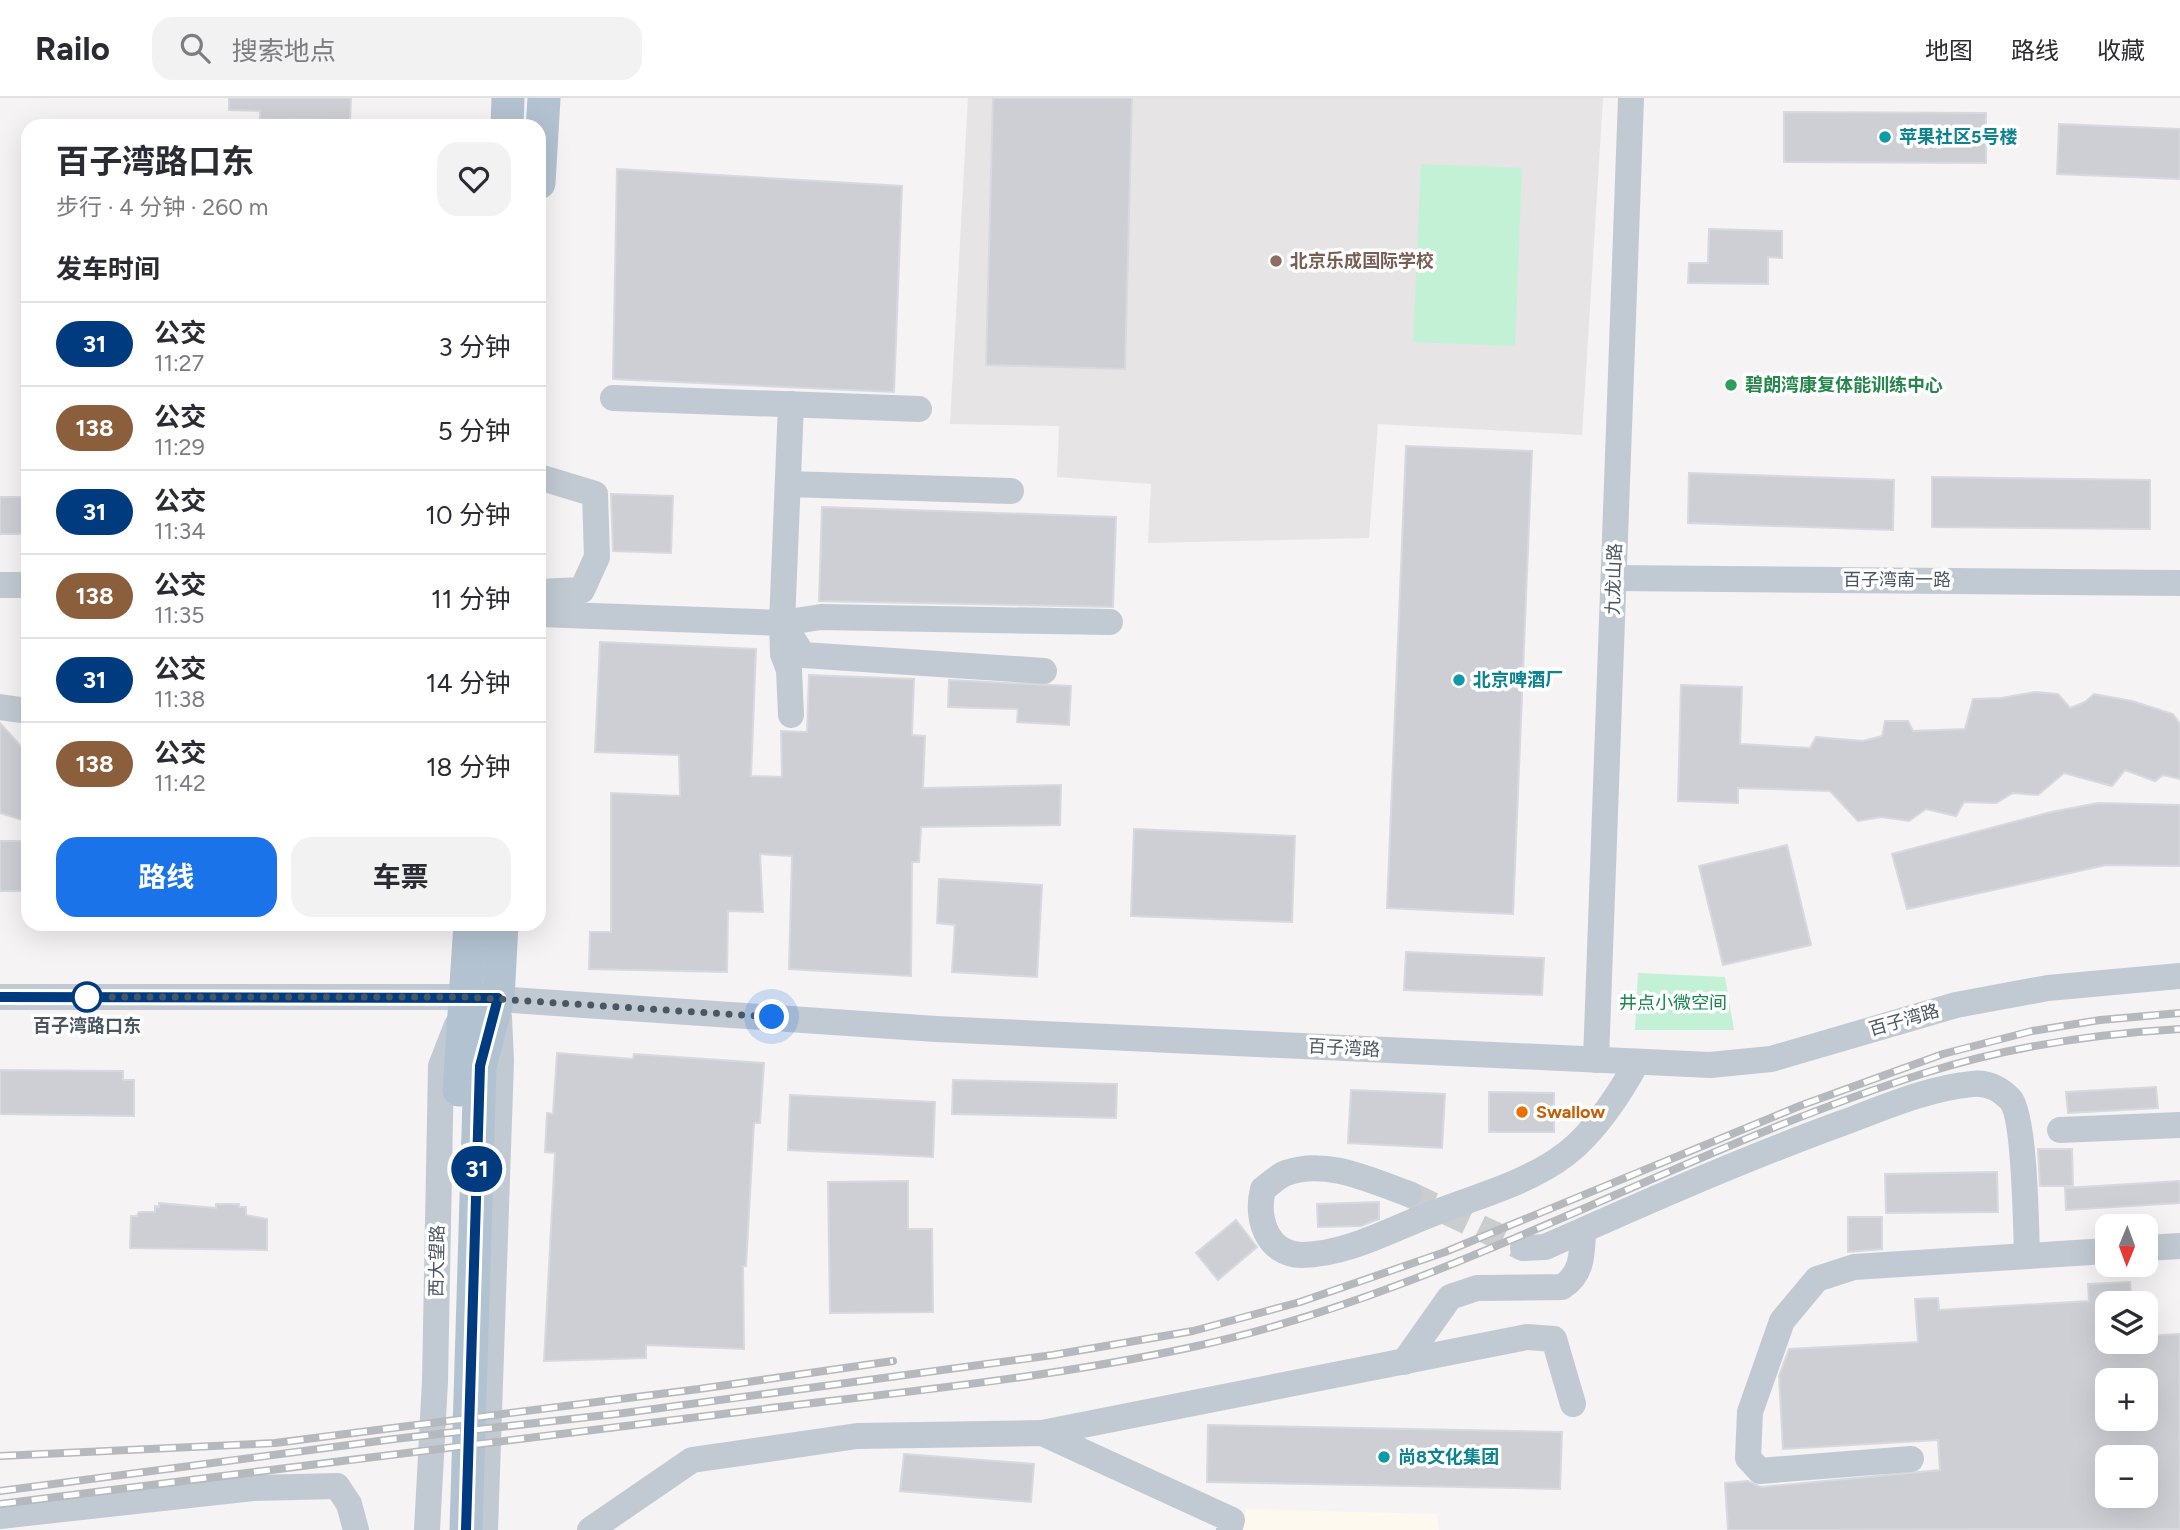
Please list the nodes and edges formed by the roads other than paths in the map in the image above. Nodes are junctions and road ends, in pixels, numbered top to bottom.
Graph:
1 (508, 98) edge
2 (544, 98) edge
3 (1631, 98) edge
4 (507, 119) edge
5 (543, 119) edge
6 (613, 398) dead end
7 (790, 404) junction
8 (919, 409) dead end
9 (546, 479) edge
10 (788, 484) junction
11 (1011, 491) dead end
12 (1614, 578) junction
13 (2180, 583) edge
14 (0, 584) edge
15 (21, 585) edge
16 (546, 592) edge
17 (546, 614) edge
18 (1110, 622) dead end
19 (782, 623) junction
20 (1044, 671) dead end
21 (0, 707) edge
22 (21, 709) edge
23 (791, 715) dead end
24 (471, 931) edge
25 (500, 931) edge
26 (2180, 976) edge
27 (0, 997) edge
28 (483, 998) junction
29 (1596, 1060) junction
30 (1637, 1062) junction
31 (2180, 1125) edge
32 (2060, 1130) dead end
33 (1409, 1194) tunnel mouth
34 (1583, 1231) junction
35 (2180, 1246) edge
36 (2158, 1247) edge
37 (1523, 1248) tunnel mouth
38 (2095, 1252) edge
39 (2027, 1256) junction
40 (1404, 1362) junction
41 (1573, 1404) dead end
42 (1042, 1433) junction
43 (1911, 1459) dead end
44 (0, 1517) edge
45 (356, 1530) edge
46 (427, 1530) edge
47 (448, 1530) edge
48 (466, 1530) edge
49 (485, 1530) edge
50 (590, 1530) edge
51 (1229, 1530) edge

1 - 4 main road
2 - 5 main road
3 - 12 street, 九龙山路
6 - 7 street
7 - 8 street
7 - 10 street
9 - 16 street
10 - 11 street
10 - 19 street
12 - 13 street, 百子湾南一路
12 - 29 street, 九龙山路
14 - 15 street
17 - 19 street
18 - 19 street
19 - 20 street
19 - 23 street
21 - 22 street
24 - 28 main road, 西大望路
25 - 28 main road, 西大望路
26 - 30 street, 百子湾路
27 - 28 street, 百子湾路
28 - 29 street, 百子湾路
28 - 46 street, 西大望路
28 - 47 main road, 西大望路
28 - 48 main road, 西大望路
28 - 49 street, 西大望路
29 - 30 street, 百子湾路
30 - 33 street
31 - 32 street
34 - 37 street
34 - 39 street
34 - 40 street
35 - 36 street
38 - 39 street
39 - 43 street
40 - 41 street
40 - 42 street
42 - 50 street
42 - 51 street
44 - 45 street

